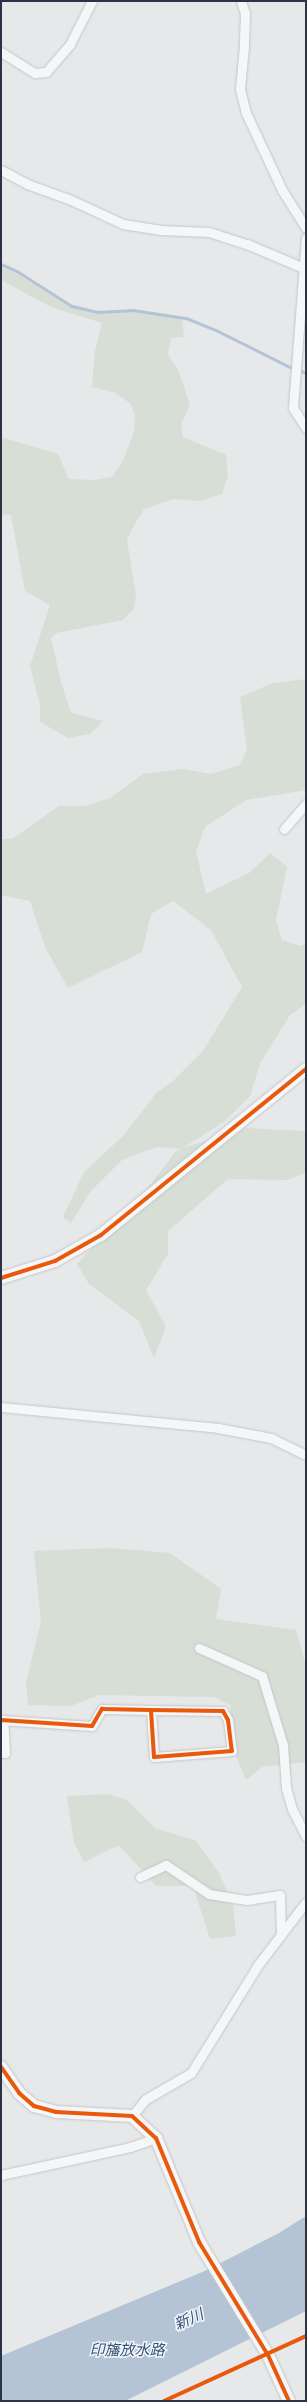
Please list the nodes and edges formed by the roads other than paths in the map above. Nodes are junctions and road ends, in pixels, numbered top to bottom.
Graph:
1 (92, 1) edge
2 (241, 1) edge
3 (1, 52) edge
4 (1, 170) edge
5 (306, 228) edge
6 (306, 238) edge
7 (305, 268) edge
8 (306, 428) edge
9 (306, 804) edge
10 (284, 829) dead end
11 (306, 1069) edge
12 (1, 1278) edge
13 (1, 1407) edge
14 (306, 1455) edge
15 (200, 1648) dead end
16 (152, 1710) junction
17 (2, 1720) edge
18 (1, 1753) edge
19 (306, 1837) edge
20 (140, 1878) dead end
21 (306, 1902) edge
22 (281, 1934) junction
23 (1, 2067) edge
24 (132, 2116) junction
25 (156, 2138) junction
26 (1, 2174) edge
27 (289, 2401) edge

1 - 3 street
2 - 5 street
4 - 7 street
6 - 7 street
7 - 8 street
9 - 10 street
11 - 12 street
13 - 14 street
15 - 19 street
16 - 16 street
16 - 17 street
17 - 18 street
20 - 22 street
21 - 22 street
22 - 24 street
23 - 24 street
24 - 25 street
25 - 26 street
25 - 27 street

